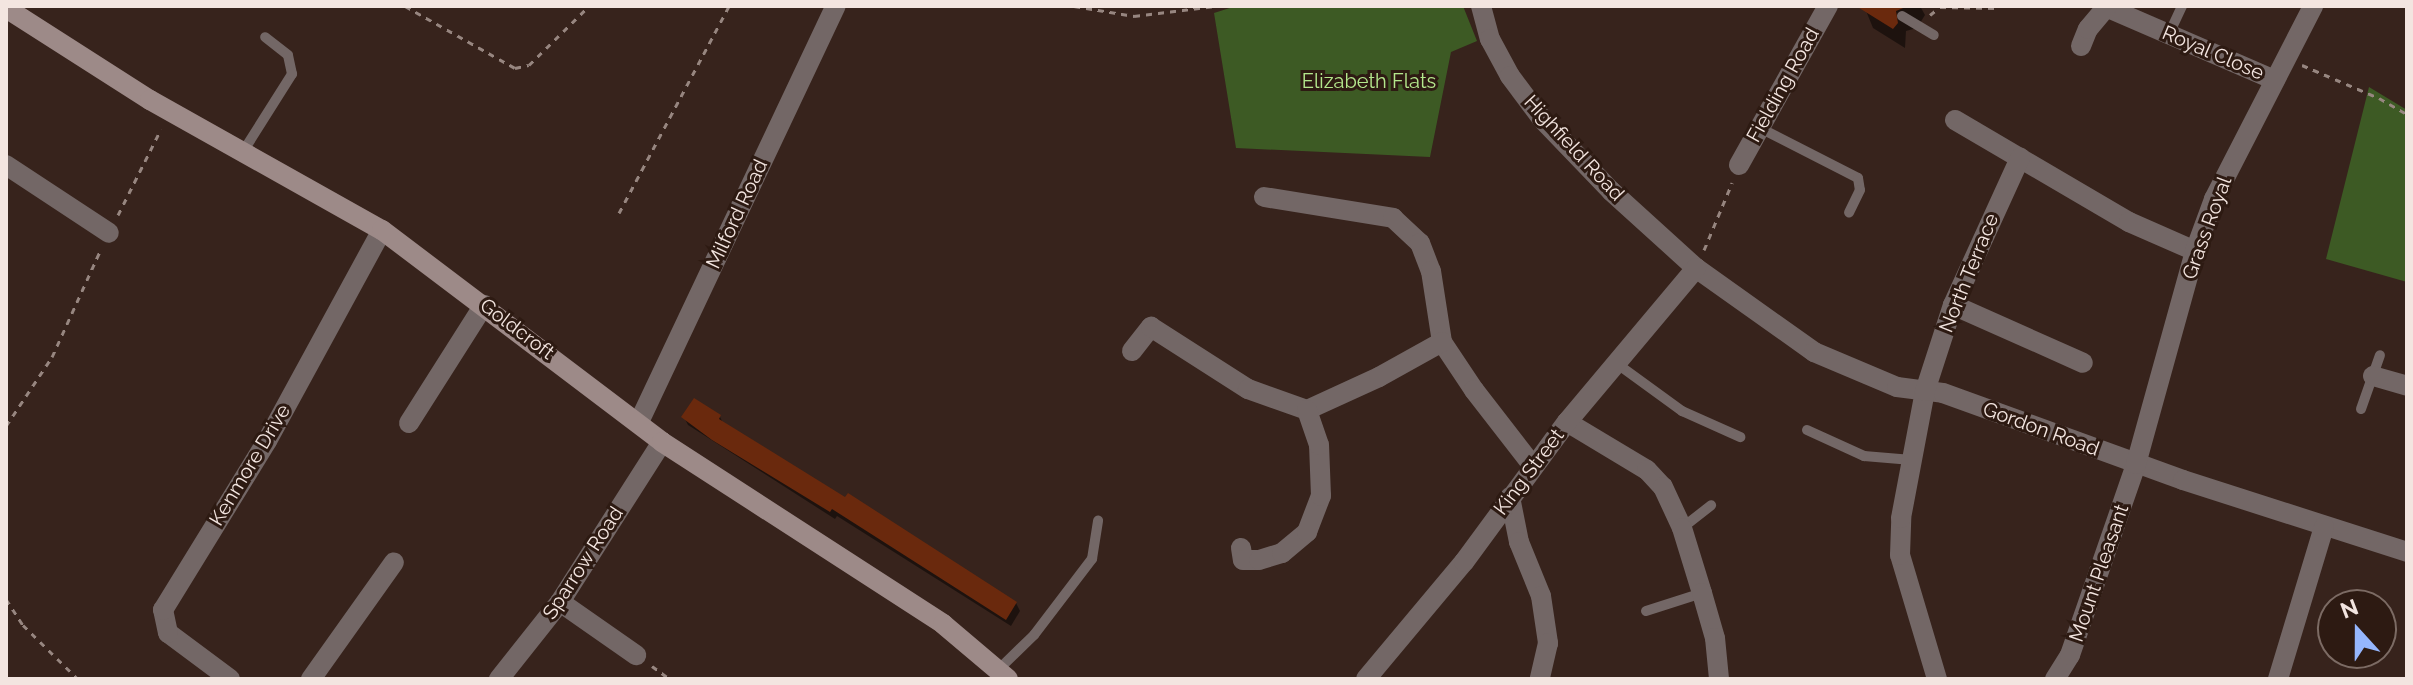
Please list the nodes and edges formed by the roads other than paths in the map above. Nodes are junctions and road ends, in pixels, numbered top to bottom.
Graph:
1 (836, 6) edge
2 (1481, 6) edge
3 (1828, 6) edge
4 (2106, 6) edge
5 (2182, 6) edge
6 (2313, 6) edge
7 (6, 8) edge
8 (1902, 16) dead end
9 (2169, 34) junction
10 (1934, 35) dead end
11 (265, 37) dead end
12 (2081, 46) dead end
13 (2275, 80) junction
14 (1955, 120) dead end
15 (1760, 128) junction
16 (244, 150) junction
17 (2020, 158) junction
18 (6, 165) edge
19 (1739, 165) road end
20 (1264, 197) dead end
21 (1849, 213) dead end
22 (382, 230) junction
23 (109, 233) road end
24 (2195, 251) junction
25 (1696, 268) junction
26 (484, 305) junction
27 (1953, 305) junction
28 (1442, 342) junction
29 (1132, 351) dead end
30 (2380, 355) dead end
31 (1616, 363) junction
32 (2083, 363) dead end
33 (2373, 376) junction
34 (2407, 386) edge
35 (1925, 391) junction
36 (2361, 409) dead end
37 (1307, 410) junction
38 (639, 422) junction
39 (1567, 422) junction
40 (409, 423) dead end
41 (1807, 430) dead end
42 (1740, 437) dead end
43 (662, 442) junction
44 (1912, 460) junction
45 (2136, 464) junction
46 (1533, 466) junction
47 (1510, 497) junction
48 (1711, 505) dead end
49 (1098, 520) dead end
50 (2324, 527) junction
51 (1682, 528) junction
52 (2407, 552) edge
53 (1236, 557) dead end
54 (394, 562) dead end
55 (1702, 593) junction
56 (560, 602) junction
57 (1646, 611) dead end
58 (636, 655) road end
59 (998, 676) edge
60 (230, 679) edge
61 (311, 679) edge
62 (499, 679) edge
63 (1366, 679) edge
64 (1540, 679) edge
65 (1719, 679) edge
66 (1937, 679) edge
67 (2055, 679) edge
68 (2278, 679) edge

1 - 38 street, Milford Road
2 - 25 street, Highfield Road
3 - 15 street, Fielding Road
4 - 9 street, Royal Close
4 - 12 street, Royal Close
5 - 9 lane
6 - 13 street, Grass Royal
7 - 16 street, Goldcroft
8 - 10 lane
9 - 13 street, Royal Close
11 - 16 lane
13 - 24 street, Grass Royal
14 - 17 street
15 - 19 street, Fielding Road
15 - 21 lane
16 - 22 street, Goldcroft
17 - 24 street
17 - 27 street, North Terrace
18 - 23 street
20 - 28 street
22 - 26 street, Goldcroft
22 - 60 street, Kenmore Drive
24 - 45 street, Grass Royal
25 - 31 street, King Street
25 - 35 street, Gordon Road
26 - 38 street, Goldcroft
26 - 40 street
27 - 32 street
27 - 35 street, North Terrace
28 - 37 street
28 - 46 street
29 - 37 street
30 - 33 lane
31 - 39 street, King Street
31 - 42 lane
33 - 34 street
33 - 36 lane
35 - 44 street, North Terrace
35 - 45 street, Gordon Road
37 - 53 street
38 - 43 street, Goldcroft
39 - 46 street, King Street
39 - 51 street
41 - 44 lane
43 - 56 street, Sparrow Road
43 - 59 street, Goldcroft
44 - 66 street, North Terrace
45 - 50 street, Gordon Road
45 - 67 street, Mount Pleasant
46 - 47 street, King Street
47 - 63 street, King Street
47 - 64 street
48 - 51 lane
49 - 59 lane
50 - 52 street, Gordon Road
50 - 68 street
51 - 55 street
54 - 61 street
55 - 57 lane
55 - 65 street
56 - 58 street
56 - 62 street, Sparrow Road

